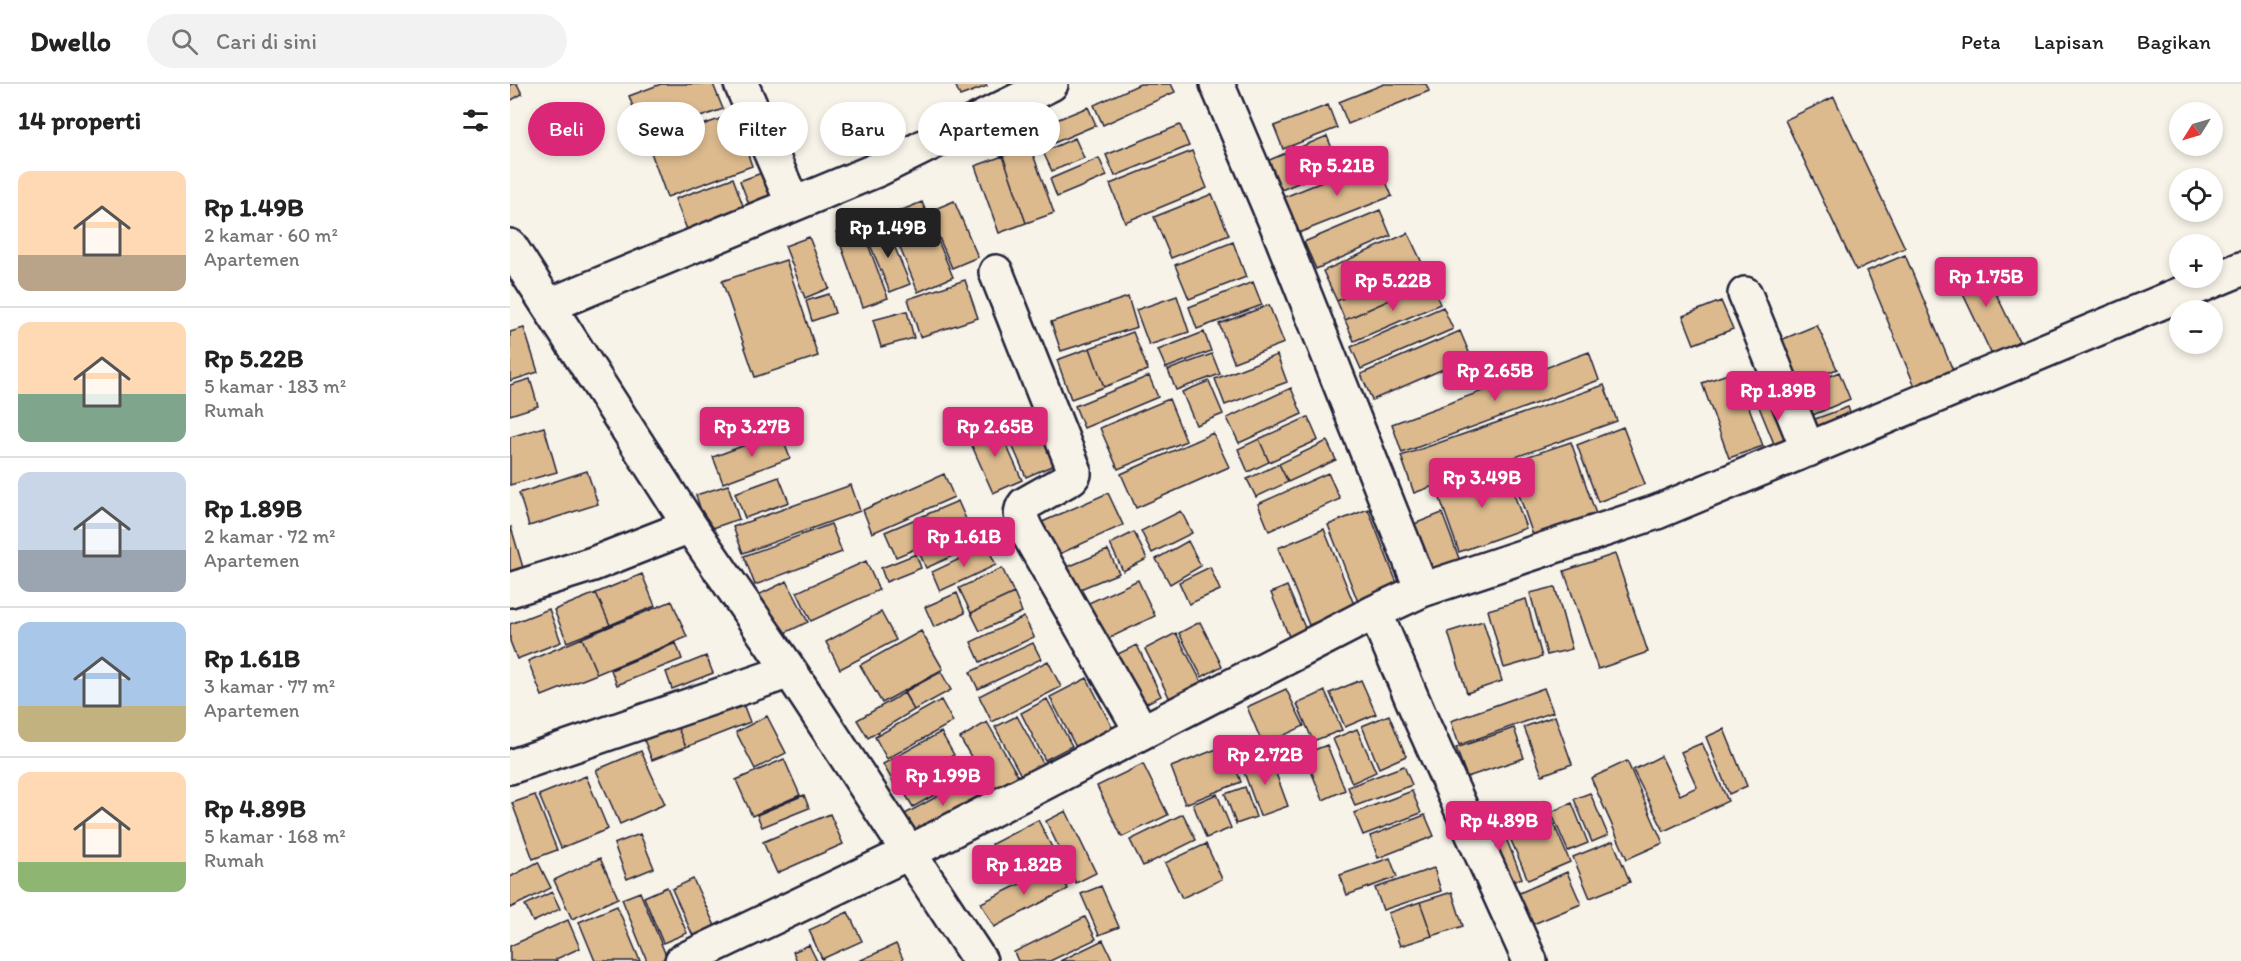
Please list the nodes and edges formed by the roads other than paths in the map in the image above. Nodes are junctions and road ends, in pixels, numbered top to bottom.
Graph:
1 (741, 84) edge
2 (1051, 84) edge
3 (1217, 84) edge
4 (793, 204) junction
5 (510, 246) edge
6 (2241, 269) edge
7 (996, 272) dead end
8 (1745, 294) dead end
9 (550, 305) junction
10 (1808, 450) junction
11 (690, 526) junction
12 (510, 590) edge
13 (1422, 590) junction
14 (1375, 612) junction
15 (790, 671) junction
16 (1142, 732) junction
17 (510, 767) edge
18 (908, 854) junction
19 (682, 961) edge
20 (980, 961) edge
21 (1530, 961) edge

1 - 4 street
2 - 4 street
3 - 13 street
4 - 9 street
5 - 9 street
6 - 10 street
7 - 16 street
8 - 10 street
9 - 11 street
10 - 13 street
11 - 12 street
11 - 15 street
13 - 14 street
14 - 16 street
14 - 21 street
15 - 17 street
15 - 18 street
16 - 18 street
18 - 19 street
18 - 20 street

